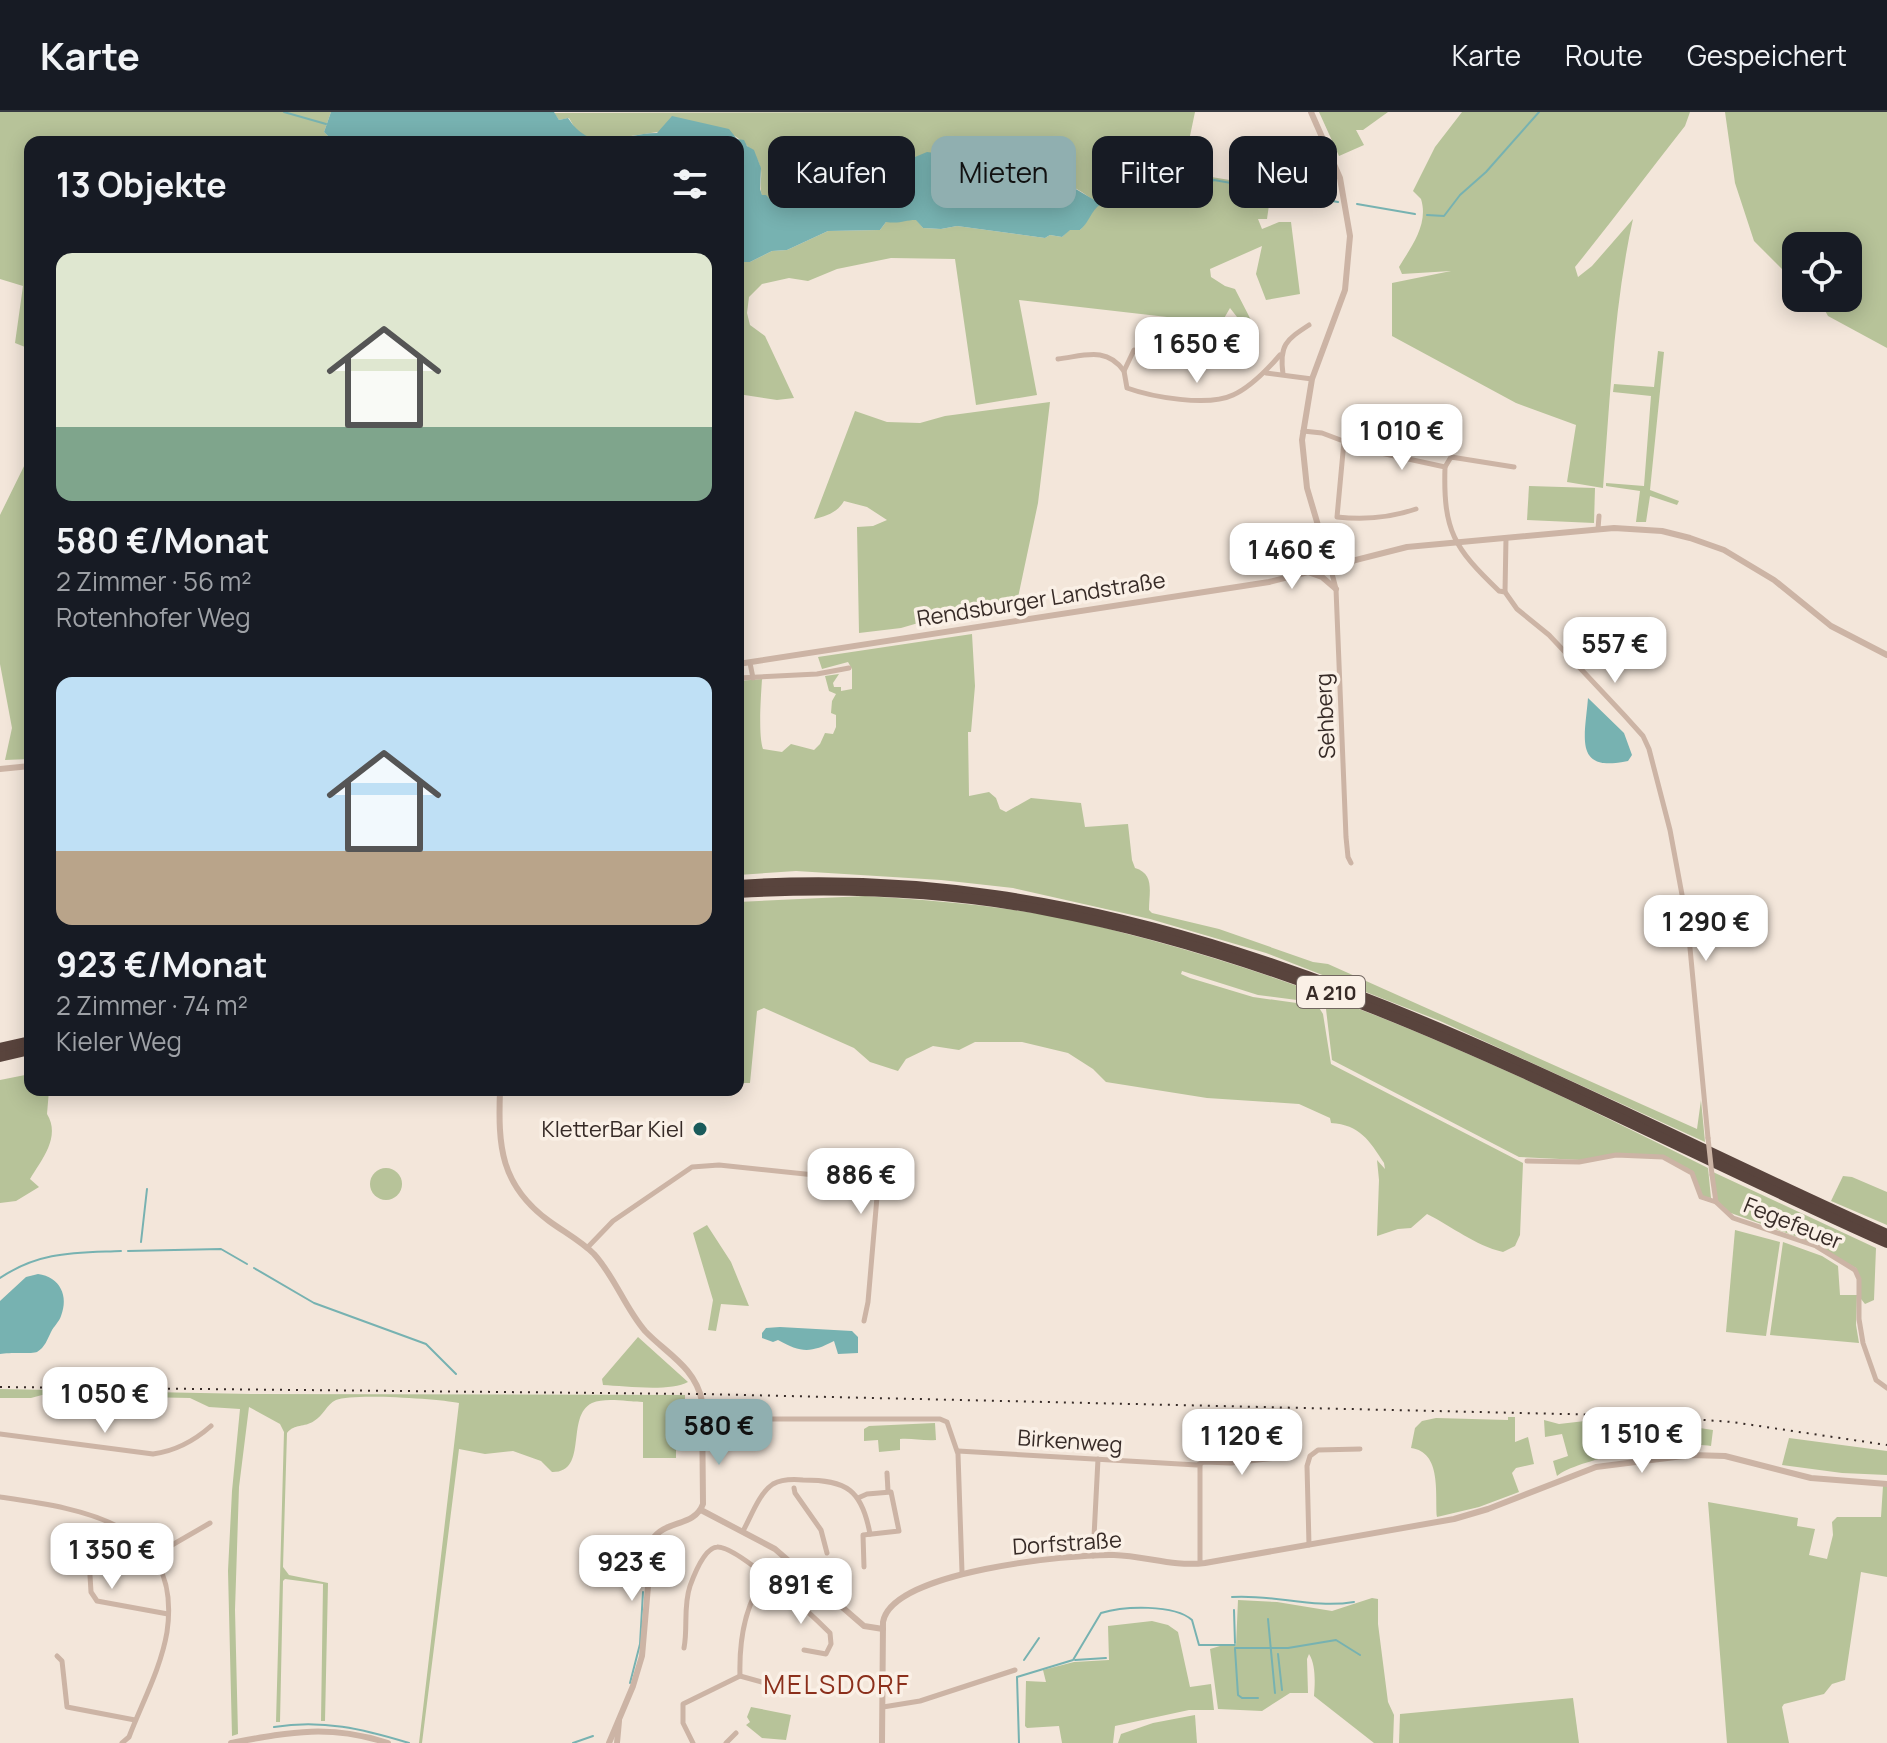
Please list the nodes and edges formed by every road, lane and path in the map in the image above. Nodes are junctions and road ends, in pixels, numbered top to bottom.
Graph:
1 (1311, 112) edge
2 (1309, 325) dead end
3 (1134, 350) dead end
4 (1280, 355) junction
5 (1058, 359) dead end
6 (1124, 371) junction
7 (1264, 373) junction
8 (1283, 374) junction
9 (1312, 379) junction
10 (1303, 431) junction
11 (1344, 441) junction
12 (1445, 467) junction
13 (1514, 467) dead end
14 (1416, 509) dead end
15 (1599, 516) dead end
16 (1598, 529) junction
17 (1506, 537) junction
18 (1455, 541) junction
19 (1330, 566) junction
20 (1308, 572) junction
21 (1336, 589) junction
22 (1505, 592) junction
23 (1887, 655) edge
24 (750, 663) junction
25 (744, 664) edge
26 (849, 668) dead end
27 (744, 678) edge
28 (753, 678) junction
29 (24, 767) edge
30 (0, 769) edge
31 (1351, 863) dead end
32 (744, 885) edge
33 (744, 893) edge
34 (24, 1042) edge
35 (0, 1048) edge
36 (24, 1051) edge
37 (0, 1057) edge
38 (500, 1096) edge
39 (1527, 1161) dead end
40 (1716, 1202) junction
41 (1887, 1234) edge
42 (1887, 1243) edge
43 (587, 1248) junction
44 (864, 1321) dead end
45 (1887, 1388) edge
46 (703, 1419) junction
47 (211, 1426) dead end
48 (0, 1434) edge
49 (1360, 1449) dead end
50 (958, 1451) junction
51 (1276, 1458) dead end
52 (1098, 1459) junction
53 (1200, 1464) junction
54 (887, 1473) dead end
55 (792, 1479) junction
56 (801, 1480) junction
57 (1887, 1484) edge
58 (794, 1488) junction
59 (888, 1491) junction
60 (0, 1497) edge
61 (858, 1498) junction
62 (701, 1510) junction
63 (210, 1523) dead end
64 (743, 1531) junction
65 (870, 1534) junction
66 (1309, 1545) junction
67 (827, 1553) dead end
68 (82, 1555) dead end
69 (153, 1556) junction
70 (1093, 1556) junction
71 (1200, 1563) junction
72 (864, 1567) dead end
73 (962, 1572) junction
74 (766, 1576) junction
75 (810, 1579) junction
76 (792, 1598) junction
77 (168, 1614) junction
78 (883, 1629) junction
79 (684, 1648) dead end
80 (804, 1650) dead end
81 (57, 1656) dead end
82 (1015, 1670) dead end
83 (740, 1676) junction
84 (806, 1694) dead end
85 (883, 1707) junction
86 (135, 1720) junction
87 (619, 1721) junction
88 (736, 1733) dead end
89 (130, 1740) edge
90 (234, 1742) edge
91 (122, 1743) edge
92 (388, 1743) edge
93 (609, 1743) edge
94 (617, 1743) edge
95 (693, 1743) edge
96 (726, 1743) edge
97 (882, 1743) edge

1 - 9 street
2 - 4 street
3 - 6 street
4 - 7 street
4 - 8 street
5 - 6 street
6 - 7 street
7 - 8 street
8 - 9 street
9 - 10 street
10 - 11 street
10 - 19 street
11 - 12 street
11 - 14 street
12 - 13 street
12 - 18 street
15 - 16 street
16 - 17 street, Rendsburger Landstraße
16 - 23 street, Rendsburger Landstraße
17 - 18 street, Rendsburger Landstraße
17 - 22 street
18 - 19 street, Rendsburger Landstraße
18 - 22 street, Fegefeuer
19 - 20 street, Rendsburger Landstraße
19 - 21 street, Sehberg
20 - 21 street
20 - 24 street, Rendsburger Landstraße
21 - 31 street, Sehberg
22 - 40 street, Fegefeuer, bridge
24 - 25 street, Rendsburger Landstraße
24 - 28 street
26 - 28 street
27 - 28 street
29 - 30 street
32 - 41 highway, A 210
33 - 42 highway, A 210
34 - 35 highway
36 - 37 highway
38 - 43 street
39 - 40 street
40 - 45 street, Fegefeuer
43 - 44 street
43 - 46 street
46 - 50 street
46 - 62 street
47 - 48 street
49 - 66 street
50 - 52 street, Birkenweg
50 - 73 street
51 - 53 street, Birkenweg
52 - 53 street, Birkenweg
52 - 70 street
53 - 71 street
54 - 59 street
55 - 56 street
55 - 58 street
55 - 64 street
56 - 58 street
56 - 61 street
57 - 66 street, Dorfstraße
58 - 67 street
59 - 61 street
59 - 65 street
60 - 69 street
61 - 65 street
62 - 64 street
62 - 87 street
63 - 69 street
64 - 75 street
65 - 72 street
66 - 71 street, Dorfstraße
68 - 77 street
69 - 77 street
70 - 71 street, Dorfstraße
70 - 73 street, Dorfstraße
73 - 78 street, Dorfstraße
74 - 76 street
74 - 79 street
74 - 83 street
75 - 76 street
75 - 78 street
76 - 80 street
77 - 86 street
78 - 85 street
81 - 86 street
82 - 85 street
83 - 84 street
83 - 95 street
85 - 97 street
86 - 89 street
87 - 93 street
87 - 94 street
88 - 96 street
89 - 91 street
90 - 92 street

